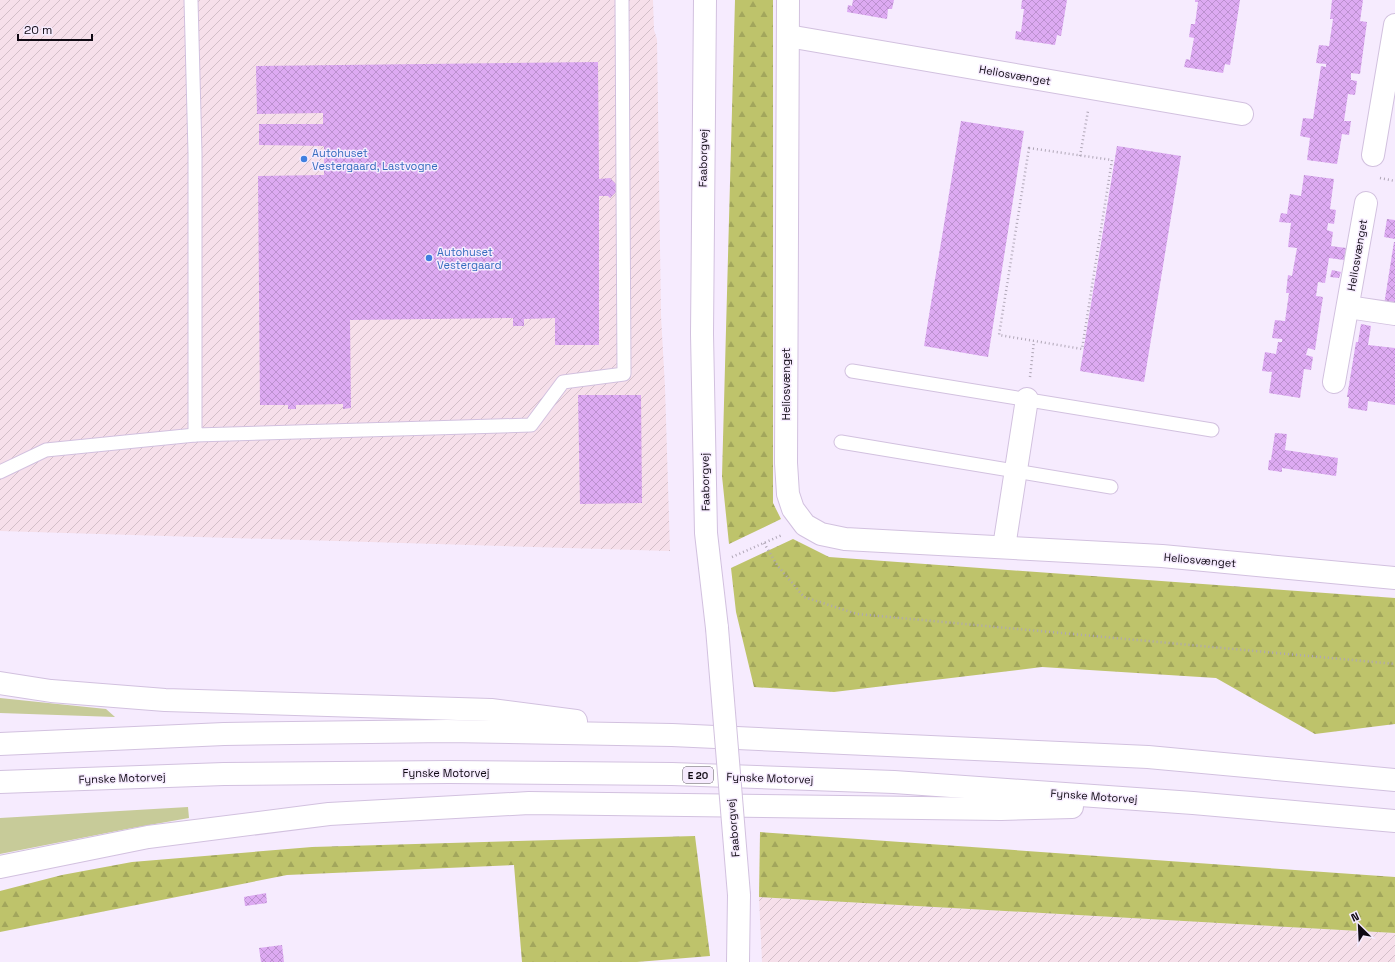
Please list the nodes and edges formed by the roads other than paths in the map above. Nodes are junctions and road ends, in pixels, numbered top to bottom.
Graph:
1 (191, 0) edge
2 (622, 0) edge
3 (705, 0) edge
4 (788, 0) edge
5 (1395, 25) edge
6 (788, 36) junction
7 (1392, 58) edge
8 (1242, 114) dead end
9 (1373, 155) dead end
10 (1366, 203) dead end
11 (1348, 307) junction
12 (1395, 314) edge
13 (852, 371) dead end
14 (1334, 382) dead end
15 (1027, 399) junction
16 (1212, 430) dead end
17 (195, 435) junction
18 (840, 442) dead end
19 (1016, 471) junction
20 (0, 472) edge
21 (1111, 487) dead end
22 (1004, 547) junction
23 (1395, 578) edge
24 (0, 683) edge
25 (672, 735) junction
26 (0, 744) edge
27 (1395, 780) edge
28 (0, 782) edge
29 (1193, 802) junction
30 (1395, 821) edge
31 (0, 867) edge
32 (738, 962) edge

1 - 17 lane
2 - 17 lane
3 - 32 main road, Faaborgvej, bridge
4 - 6 main road, Heliosvænget
5 - 7 main road
6 - 8 main road, Heliosvænget
6 - 22 main road, Heliosvænget
7 - 9 main road
10 - 11 main road, Heliosvænget
11 - 12 main road
11 - 14 main road, Heliosvænget
13 - 15 lane
15 - 16 lane
15 - 19 main road
17 - 20 lane
18 - 19 lane
19 - 21 lane
19 - 22 main road
22 - 23 main road, Heliosvænget
24 - 25 main road
25 - 26 main road
25 - 27 main road
28 - 29 main road, Fynske Motorvej / E 20
29 - 30 main road, Fynske Motorvej / E 20
29 - 31 main road

